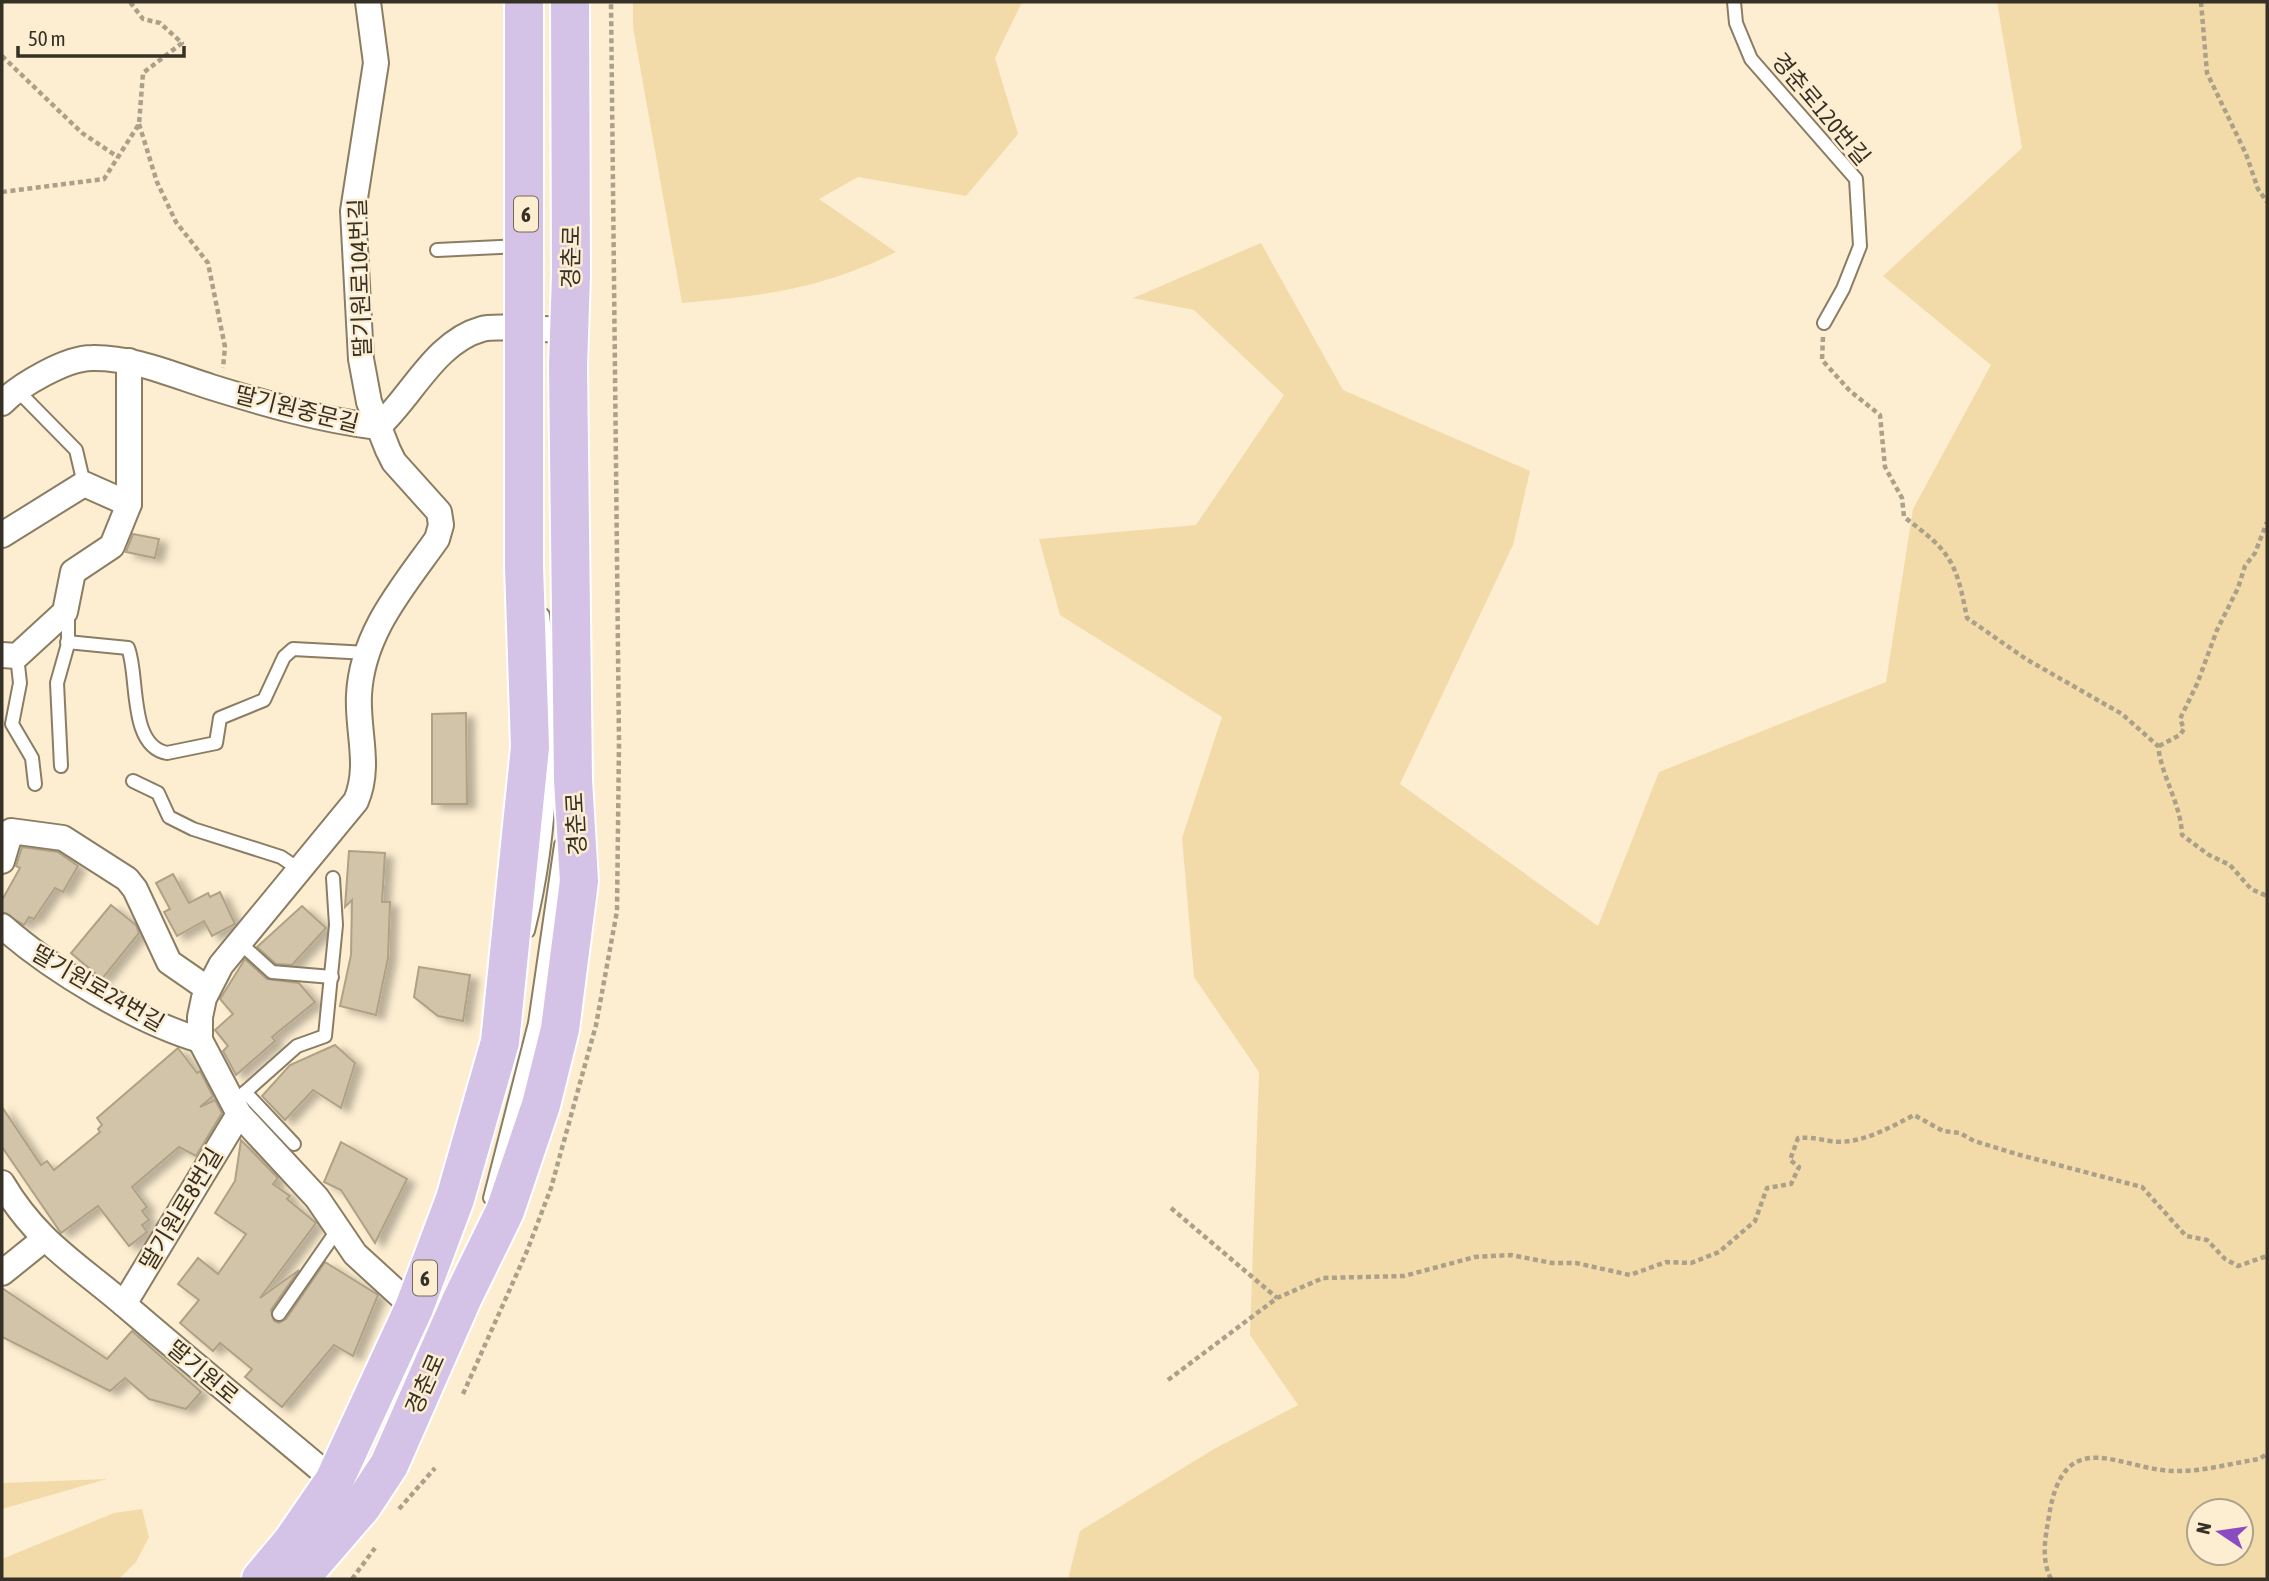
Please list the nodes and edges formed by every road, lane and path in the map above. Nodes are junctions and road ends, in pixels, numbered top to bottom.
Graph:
1 (130, 2) edge
2 (368, 2) edge
3 (524, 2) edge
4 (570, 2) edge
5 (1734, 2) edge
6 (2201, 2) edge
7 (2, 56) edge
8 (139, 124) junction
9 (118, 157) junction
10 (2, 192) edge
11 (2267, 202) edge
12 (525, 246) junction
13 (437, 250) dead end
14 (1824, 323) joint
15 (525, 330) junction
16 (568, 330) junction
17 (130, 361) junction
18 (222, 390) junction
19 (10, 397) edge
20 (378, 427) junction
21 (525, 480) junction
22 (85, 484) junction
23 (129, 504) junction
24 (2267, 522) edge
25 (2, 535) edge
26 (538, 573) dead end
27 (541, 599) dead end
28 (68, 608) junction
29 (67, 642) junction
30 (368, 653) junction
31 (9, 655) edge
32 (2158, 746) junction
33 (61, 766) dead end
34 (573, 780) junction
35 (133, 781) dead end
36 (35, 784) dead end
37 (2, 861) edge
38 (300, 870) junction
39 (332, 878) dead end
40 (2267, 897) edge
41 (2, 926) edge
42 (240, 943) junction
43 (332, 977) junction
44 (208, 989) junction
45 (200, 1040) junction
46 (500, 1042) junction
47 (239, 1103) junction
48 (294, 1144) dead end
49 (2, 1183) edge
50 (1171, 1208) dead end
51 (338, 1230) junction
52 (43, 1240) junction
53 (2267, 1256) edge
54 (2, 1273) edge
55 (1277, 1298) junction
56 (462, 1299) junction
57 (124, 1304) junction
58 (414, 1308) junction
59 (279, 1314) dead end
60 (1168, 1380) dead end
61 (2267, 1454) edge
62 (435, 1468) dead end
63 (348, 1493) junction
64 (399, 1509) dead end
65 (375, 1548) dead end
66 (261, 1579) edge
67 (299, 1579) edge
68 (352, 1579) edge
69 (2051, 1579) edge

1 - 8 path
2 - 20 street, 딸기원로104번길
3 - 12 main road, 경춘로 / 6
4 - 16 main road, 경춘로
5 - 14 lane, 경춘로120번길
6 - 11 path
7 - 9 path
8 - 9 path
8 - 18 path
9 - 10 path
12 - 13 lane
12 - 15 main road, 경춘로 / 6
14 - 32 path
15 - 16 street, 딸기원중문길
15 - 20 street, 딸기원중문길
15 - 21 main road, 경춘로 / 6
16 - 34 main road, 경춘로
17 - 18 street, 딸기원중문길
17 - 19 street, 딸기원중문길
17 - 23 street
18 - 20 street, 딸기원중문길
19 - 22 lane
20 - 30 street
21 - 26 lane
21 - 46 main road, 경춘로 / 6
22 - 23 street
22 - 25 street
23 - 28 street
24 - 32 path
27 - 46 lane
28 - 29 lane
28 - 31 street
29 - 30 lane
29 - 33 lane
30 - 38 street
31 - 36 lane
32 - 40 path
34 - 56 lane
34 - 56 main road, 경춘로
35 - 38 lane
37 - 44 street
38 - 42 street
39 - 43 lane
41 - 45 street, 딸기원로24번길
42 - 43 lane
42 - 44 street
43 - 47 lane
44 - 45 street
45 - 47 street
46 - 58 main road, 경춘로 / 6
47 - 48 lane
47 - 51 street
47 - 57 street, 딸기원로8번길
49 - 52 street, 딸기원로
50 - 55 path
51 - 58 street
51 - 59 lane
52 - 54 street
52 - 57 street, 딸기원로
53 - 55 path
55 - 60 path
56 - 63 main road, 경춘로
57 - 63 street, 딸기원로
58 - 63 main road, 경춘로 / 6
61 - 69 path
62 - 64 path
63 - 66 main road, 경춘로 / 6
63 - 67 main road, 경춘로
65 - 68 path

